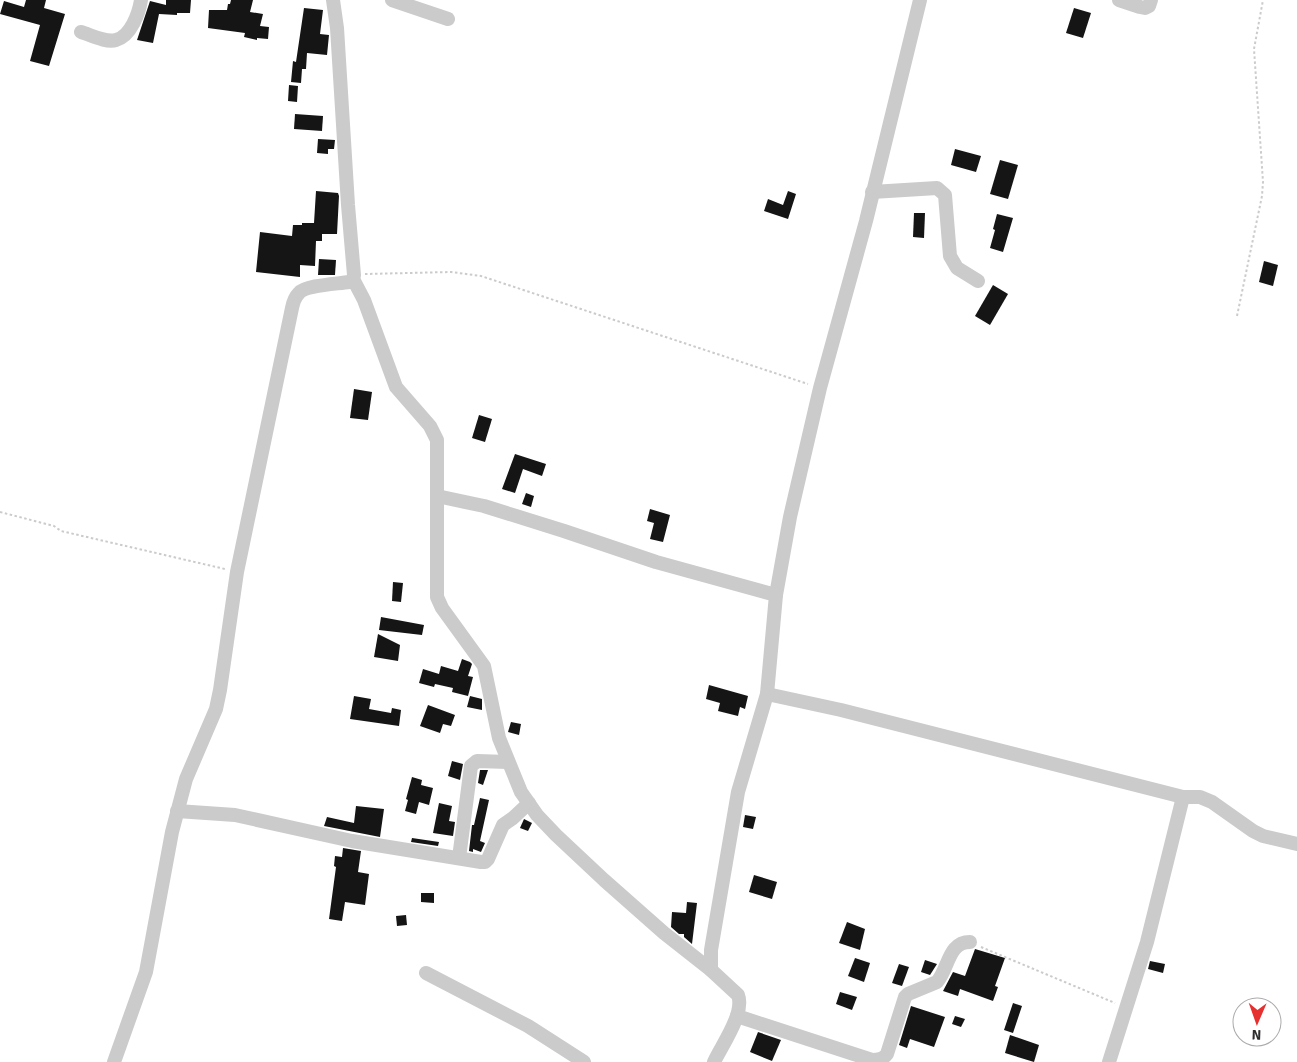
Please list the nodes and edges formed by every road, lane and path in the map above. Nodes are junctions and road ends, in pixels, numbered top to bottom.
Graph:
1 (141, 0) edge
2 (336, 0) edge
3 (392, 0) edge
4 (920, 0) edge
5 (1119, 0) edge
6 (1151, 0) edge
7 (1263, 0) edge
8 (448, 19) dead end
9 (81, 32) dead end
10 (873, 187) junction
11 (353, 277) junction
12 (978, 281) dead end
13 (1237, 316) dead end
14 (820, 388) junction
15 (437, 496) junction
16 (0, 512) edge
17 (237, 572) junction
18 (776, 595) junction
19 (767, 694) junction
20 (508, 762) junction
21 (1183, 797) junction
22 (529, 803) junction
23 (177, 810) junction
24 (1297, 844) edge
25 (459, 858) junction
26 (970, 942) joint
27 (711, 970) junction
28 (426, 973) dead end
29 (1126, 1008) junction
30 (736, 1016) junction
31 (114, 1062) edge
32 (584, 1062) edge
33 (714, 1062) edge
34 (1108, 1062) edge

1 - 9 street
2 - 11 street
3 - 8 street
4 - 10 street
5 - 6 street
7 - 13 path
10 - 12 street
10 - 14 street
11 - 14 path
11 - 15 street
11 - 17 street
14 - 18 street
15 - 18 street
15 - 20 street
16 - 17 path
17 - 23 street
18 - 19 street
19 - 21 street
19 - 27 street
20 - 22 street
20 - 25 street
21 - 24 street
21 - 29 street
22 - 25 street
22 - 27 street
23 - 25 street
23 - 31 street
26 - 29 path
26 - 30 street
27 - 30 street
28 - 32 street
29 - 34 street
30 - 33 street

